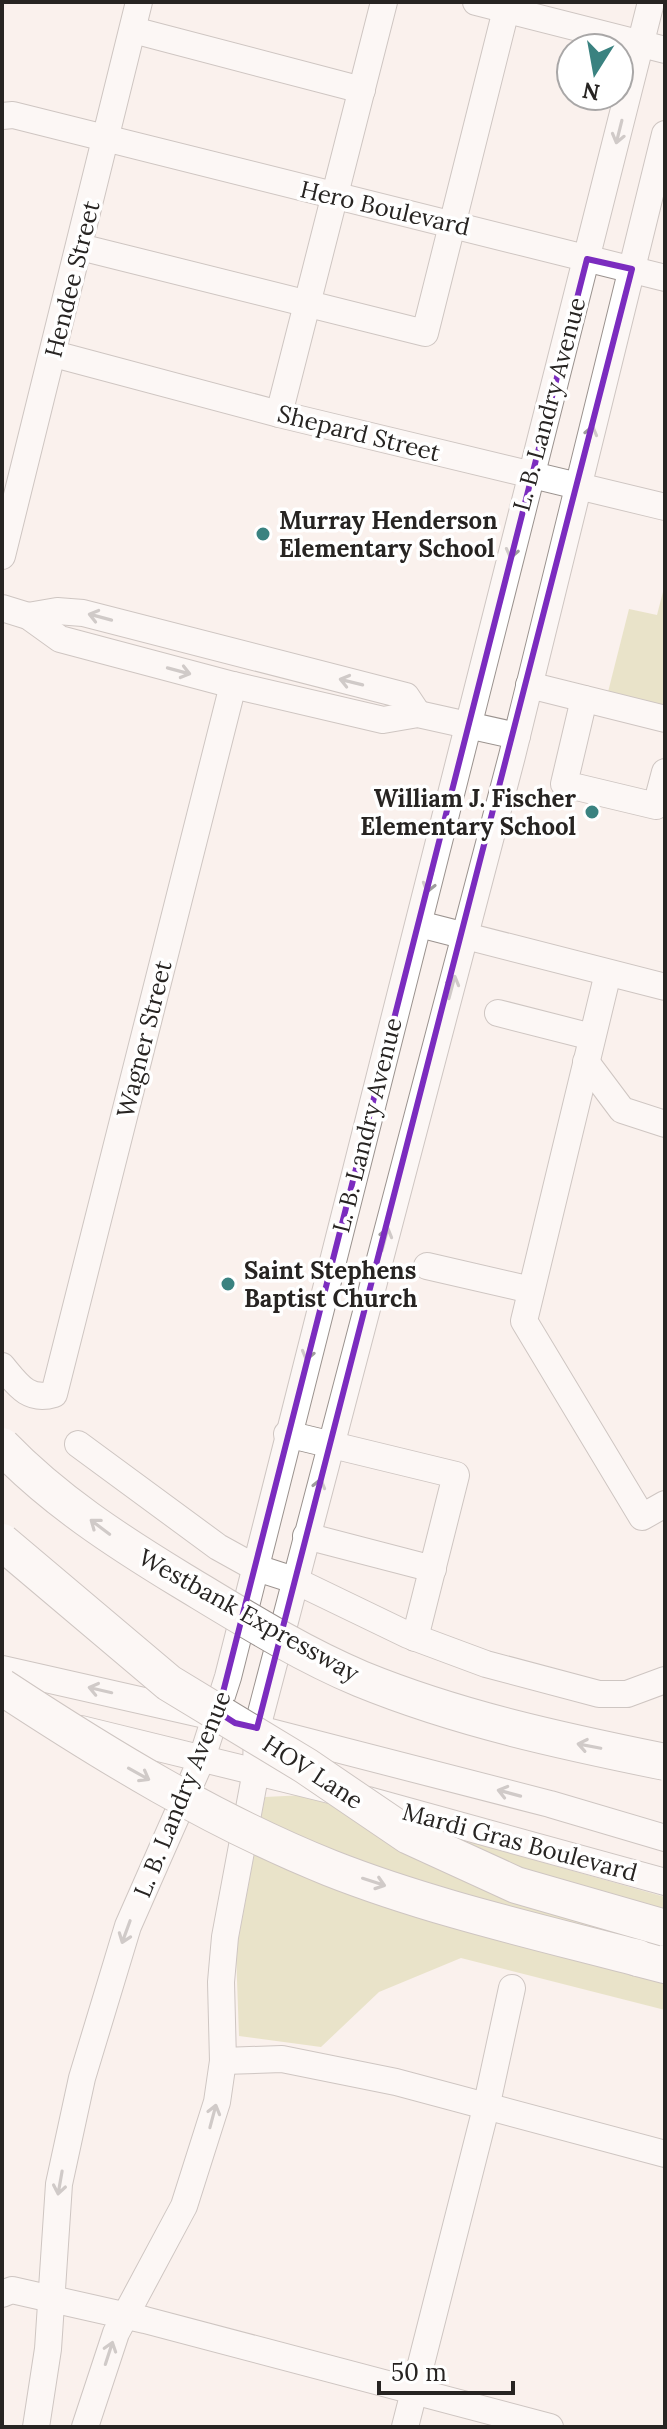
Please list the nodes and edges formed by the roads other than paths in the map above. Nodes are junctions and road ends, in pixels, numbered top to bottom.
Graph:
1 (139, 2) edge
2 (384, 2) edge
3 (476, 2) edge
4 (651, 2) edge
5 (507, 6) edge
6 (133, 30) junction
7 (653, 47) edge
8 (362, 90) junction
9 (2, 116) edge
10 (665, 134) edge
11 (106, 140) junction
12 (336, 197) junction
13 (454, 224) junction
14 (80, 247) junction
15 (587, 259) junction
16 (632, 269) junction
17 (665, 278) edge
18 (309, 303) junction
19 (54, 354) junction
20 (279, 414) junction
21 (530, 474) junction
22 (578, 485) junction
23 (665, 507) edge
24 (2, 556) edge
25 (2, 608) edge
26 (28, 616) junction
27 (233, 685) junction
28 (529, 685) junction
29 (584, 699) junction
30 (418, 714) junction
31 (665, 719) edge
32 (470, 726) junction
33 (517, 736) junction
34 (665, 772) edge
35 (419, 924) junction
36 (465, 937) junction
37 (608, 973) junction
38 (665, 987) edge
39 (498, 1013) dead end
40 (589, 1050) junction
41 (665, 1124) edge
42 (427, 1266) dead end
43 (531, 1290) junction
44 (2, 1366) edge
45 (287, 1434) junction
46 (78, 1444) dead end
47 (330, 1445) junction
48 (2, 1446) edge
49 (665, 1504) edge
50 (306, 1536) junction
51 (2, 1542) edge
52 (254, 1567) junction
53 (433, 1569) junction
54 (294, 1580) junction
55 (415, 1638) junction
56 (2, 1669) edge
57 (665, 1680) edge
58 (2, 1687) edge
59 (2, 1709) edge
60 (217, 1718) junction
61 (257, 1728) junction
62 (202, 1758) junction
63 (665, 1762) edge
64 (256, 1771) junction
65 (665, 1838) edge
66 (665, 1882) edge
67 (665, 1928) edge
68 (665, 1965) edge
69 (512, 1988) dead end
70 (223, 2061) junction
71 (486, 2108) junction
72 (665, 2154) edge
73 (5, 2287) edge
74 (52, 2298) junction
75 (125, 2315) junction
76 (414, 2389) junction
77 (36, 2427) edge
78 (85, 2427) edge
79 (405, 2427) edge
80 (550, 2427) edge

1 - 6 street, Hendee Street
2 - 8 street
3 - 5 street
4 - 7 street, L. B. Landry Avenue
5 - 7 street
5 - 13 street
6 - 8 street
6 - 11 street, Hendee Street
7 -> 15 street, L. B. Landry Avenue
8 - 12 street
9 - 11 street, Hero Boulevard
10 - 16 street, L. B. Landry Avenue
11 - 12 street, Hero Boulevard
11 - 14 street, Hendee Street
12 - 13 street, Hero Boulevard
12 - 18 street
13 - 15 street, Hero Boulevard
13 - 18 street
14 - 18 street
14 - 19 street, Hendee Street
15 - 16 street, Hero Boulevard
15 - 21 street, L. B. Landry Avenue
16 - 17 street, Hero Boulevard
22 -> 16 street, L. B. Landry Avenue
18 - 20 street
19 - 20 street, Shepard Street
19 - 24 street, Hendee Street
20 - 21 street, Shepard Street
21 - 22 street, Shepard Street
21 -> 32 street, L. B. Landry Avenue
22 - 23 street, Shepard Street
22 - 28 street, L. B. Landry Avenue
25 - 26 street
26 -> 27 street
30 -> 26 street
27 - 30 street
27 - 44 street, Wagner Street
28 - 29 street
28 - 33 street, L. B. Landry Avenue
29 - 31 street
29 - 34 street
30 - 32 street
32 - 33 street
32 -> 35 street, L. B. Landry Avenue
33 - 36 street, L. B. Landry Avenue
35 - 36 street
35 -> 45 street, L. B. Landry Avenue
36 - 37 street
47 -> 36 street, L. B. Landry Avenue
37 - 38 street
37 - 40 street
39 - 40 street
40 - 41 street
40 - 43 street
42 - 43 street
43 - 49 street
45 - 47 street
45 - 52 street, L. B. Landry Avenue
46 - 52 street
50 -> 47 street, L. B. Landry Avenue
47 - 53 street
63 -> 48 highway, Westbank Expressway, bridge
50 - 53 street
50 - 54 street, L. B. Landry Avenue
51 - 67 highway, HOV Lane, bridge
52 - 54 street
52 - 60 street, L. B. Landry Avenue
53 - 55 street
54 - 55 street
54 - 61 street, L. B. Landry Avenue
55 - 57 street
60 -> 56 street, Mardi Gras Boulevard
58 -> 68 highway, bridge
59 - 62 street, Mardi Gras Boulevard
60 - 61 street, Mardi Gras Boulevard
60 - 62 street, L. B. Landry Avenue
61 - 64 street, L. B. Landry Avenue
65 -> 61 street, Mardi Gras Boulevard
62 - 64 street, Mardi Gras Boulevard
62 -> 74 street, L. B. Landry Avenue
64 - 66 street, Mardi Gras Boulevard
64 - 70 street, L. B. Landry Avenue
69 - 71 street
70 - 71 street
75 -> 70 street, L. B. Landry Avenue
71 - 72 street
71 - 76 street
73 - 74 street
74 - 75 street
74 - 77 street, L. B. Landry Avenue
75 - 76 street
78 -> 75 street, L. B. Landry Avenue
76 - 79 street
76 - 80 street

